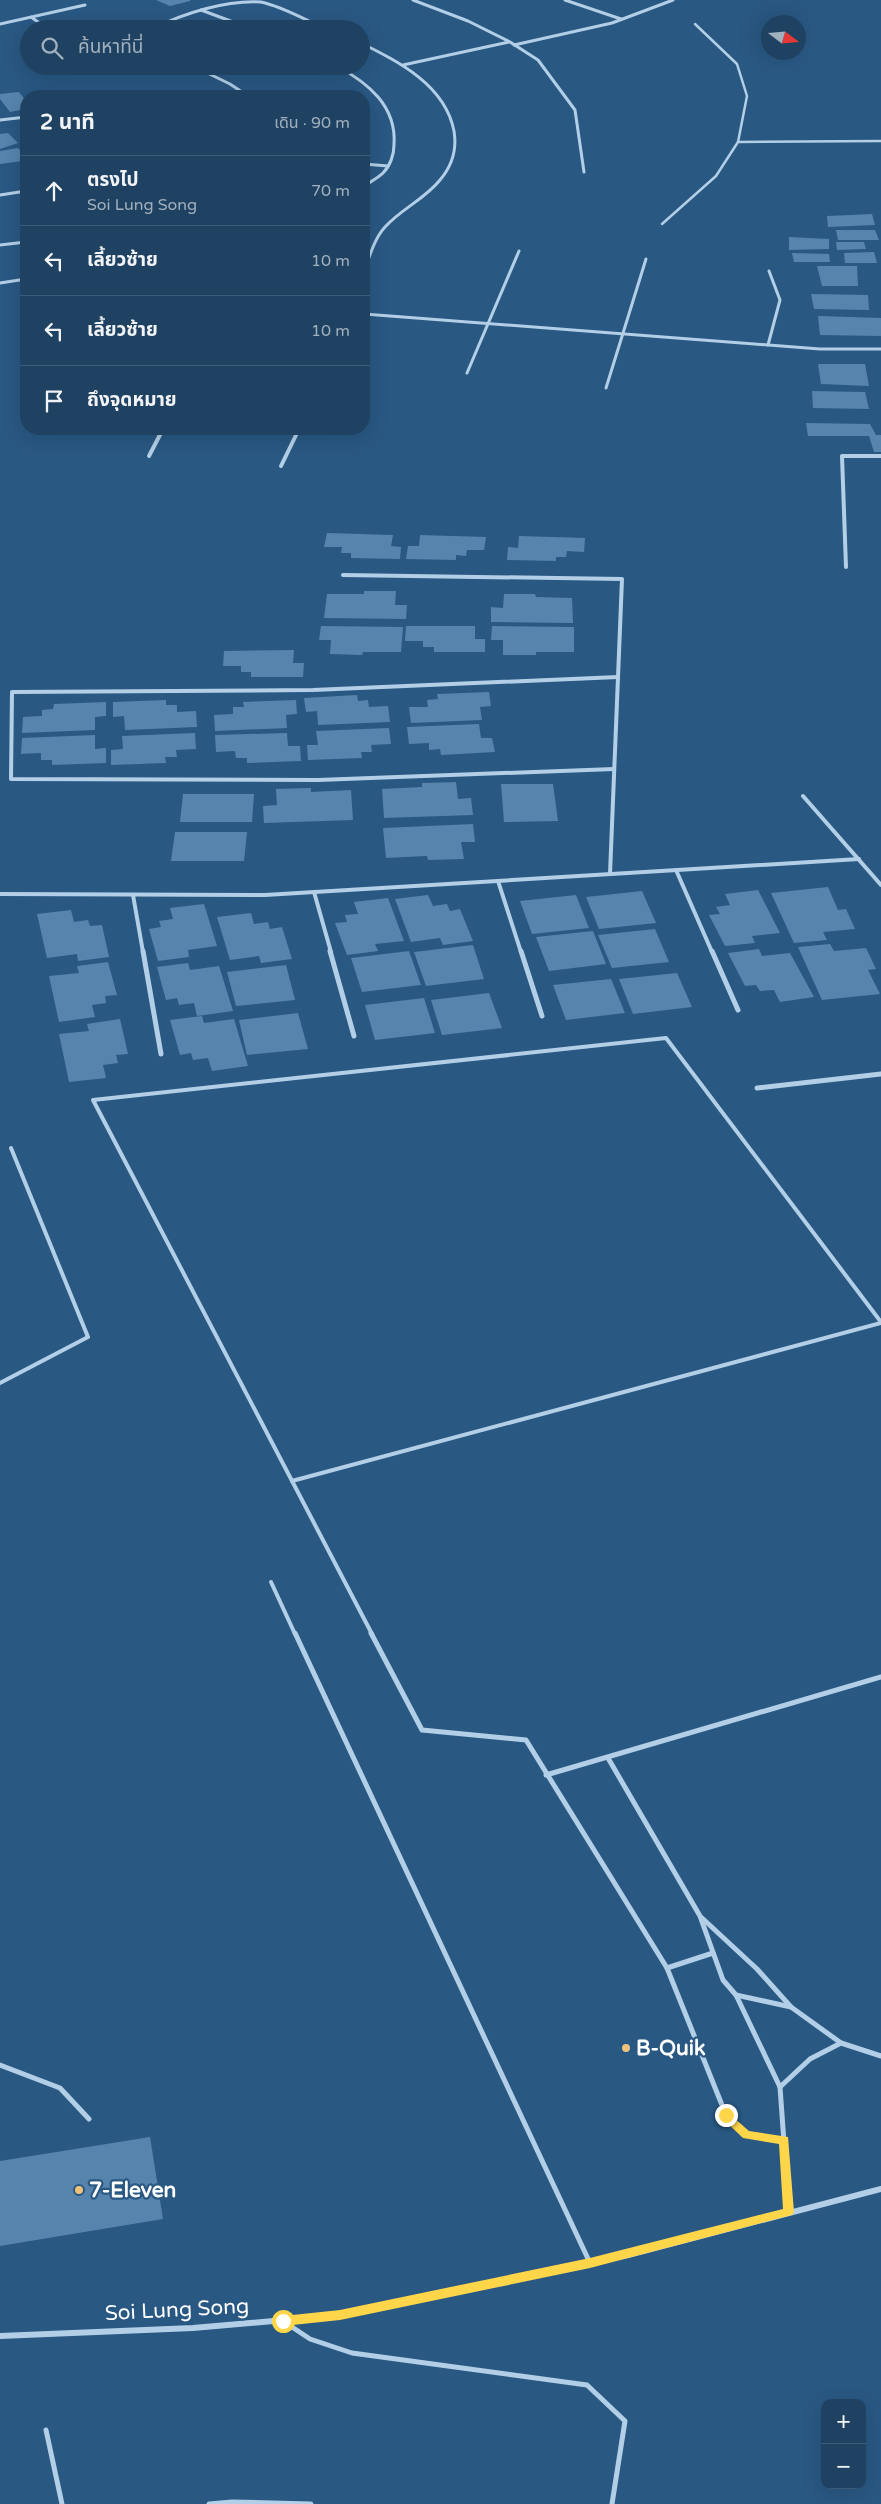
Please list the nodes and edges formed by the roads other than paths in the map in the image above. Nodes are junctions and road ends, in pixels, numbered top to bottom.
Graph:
1 (413, 0) edge
2 (565, 0) edge
3 (673, 0) edge
4 (85, 5) dead end
5 (201, 10) junction
6 (31, 17) junction
7 (35, 20) edge
8 (176, 20) edge
9 (228, 20) edge
10 (303, 20) edge
11 (621, 20) junction
12 (0, 24) edge
13 (695, 24) dead end
14 (510, 42) junction
15 (514, 45) junction
16 (370, 48) edge
17 (402, 65) junction
18 (212, 75) edge
19 (351, 75) edge
20 (239, 90) edge
21 (20, 118) edge
22 (0, 120) edge
23 (881, 141) edge
24 (738, 142) junction
25 (370, 164) edge
26 (388, 166) junction
27 (584, 172) dead end
28 (370, 182) edge
29 (20, 192) edge
30 (0, 195) edge
31 (662, 224) dead end
32 (20, 243) edge
33 (0, 245) edge
34 (519, 251) dead end
35 (370, 257) edge
36 (646, 259) dead end
37 (769, 271) dead end
38 (20, 280) edge
39 (0, 283) edge
40 (370, 314) edge
41 (488, 323) junction
42 (623, 334) junction
43 (768, 345) junction
44 (881, 349) edge
45 (467, 373) dead end
46 (606, 388) dead end
47 (160, 435) edge
48 (296, 435) edge
49 (149, 456) dead end
50 (881, 456) edge
51 (281, 466) dead end
52 (846, 567) dead end
53 (343, 575) dead end
54 (618, 676) junction
55 (614, 770) junction
56 (803, 796) dead end
57 (859, 859) junction
58 (676, 870) junction
59 (610, 874) junction
60 (498, 881) junction
61 (881, 885) edge
62 (314, 892) junction
63 (0, 894) edge
64 (133, 895) junction
65 (738, 1010) dead end
66 (542, 1016) dead end
67 (354, 1036) dead end
68 (161, 1054) dead end
69 (881, 1074) edge
70 (757, 1088) dead end
71 (11, 1148) dead end
72 (881, 1323) edge
73 (0, 1383) edge
74 (292, 1480) junction
75 (271, 1582) dead end
76 (881, 1677) edge
77 (608, 1758) junction
78 (546, 1775) junction
79 (700, 1916) junction
80 (713, 1952) junction
81 (667, 1968) junction
82 (736, 1995) junction
83 (791, 2007) junction
84 (841, 2043) junction
85 (881, 2056) edge
86 (0, 2065) edge
87 (780, 2087) junction
88 (89, 2119) dead end
89 (784, 2140) junction
90 (881, 2189) edge
91 (789, 2212) junction
92 (590, 2263) junction
93 (283, 2321) junction
94 (0, 2336) edge
95 (46, 2430) dead end
96 (62, 2504) edge
97 (209, 2504) edge
98 (312, 2504) edge
99 (612, 2504) edge

1 - 14 street
2 - 11 street
3 - 11 street
4 - 6 street
5 - 8 street
5 - 9 street
5 - 10 street
6 - 7 street
6 - 12 street
11 - 15 street
13 - 24 lane
14 - 15 street
14 - 17 street
15 - 27 street
16 - 17 street
17 - 35 street
18 - 20 street
19 - 26 street
21 - 22 street
23 - 24 lane
24 - 31 lane
25 - 26 street
26 - 28 street
29 - 30 street
32 - 33 street
34 - 41 street
36 - 42 street
37 - 43 street
38 - 39 street
40 - 41 street
41 - 42 street
41 - 45 street
42 - 43 street
42 - 46 street
43 - 44 street
47 - 49 street
48 - 51 street
50 - 52 street
53 - 54 street
54 - 55 street
54 - 55 street
55 - 59 street
56 - 57 street
57 - 58 street
57 - 61 street
58 - 59 street
58 - 65 street
59 - 60 street
60 - 62 street
60 - 66 street
62 - 64 street
62 - 67 street
63 - 64 street
64 - 68 street
69 - 70 street
71 - 73 lane
72 - 74 lane
72 - 74 lane
74 - 78 lane
75 - 92 lane
76 - 77 lane
77 - 78 lane
77 - 79 lane
78 - 81 lane
79 - 80 lane
79 - 83 lane
80 - 81 lane
80 - 82 lane
81 - 89 lane
82 - 83 lane
82 - 87 lane
83 - 84 lane
84 - 85 lane
84 - 87 lane
86 - 88 lane
87 - 89 lane
89 - 91 lane
90 - 91 street, Soi Lung Song
91 - 92 street, Soi Lung Song
92 - 93 street, Soi Lung Song
93 - 94 street, Soi Lung Song
93 - 99 lane
95 - 96 lane
97 - 98 lane

